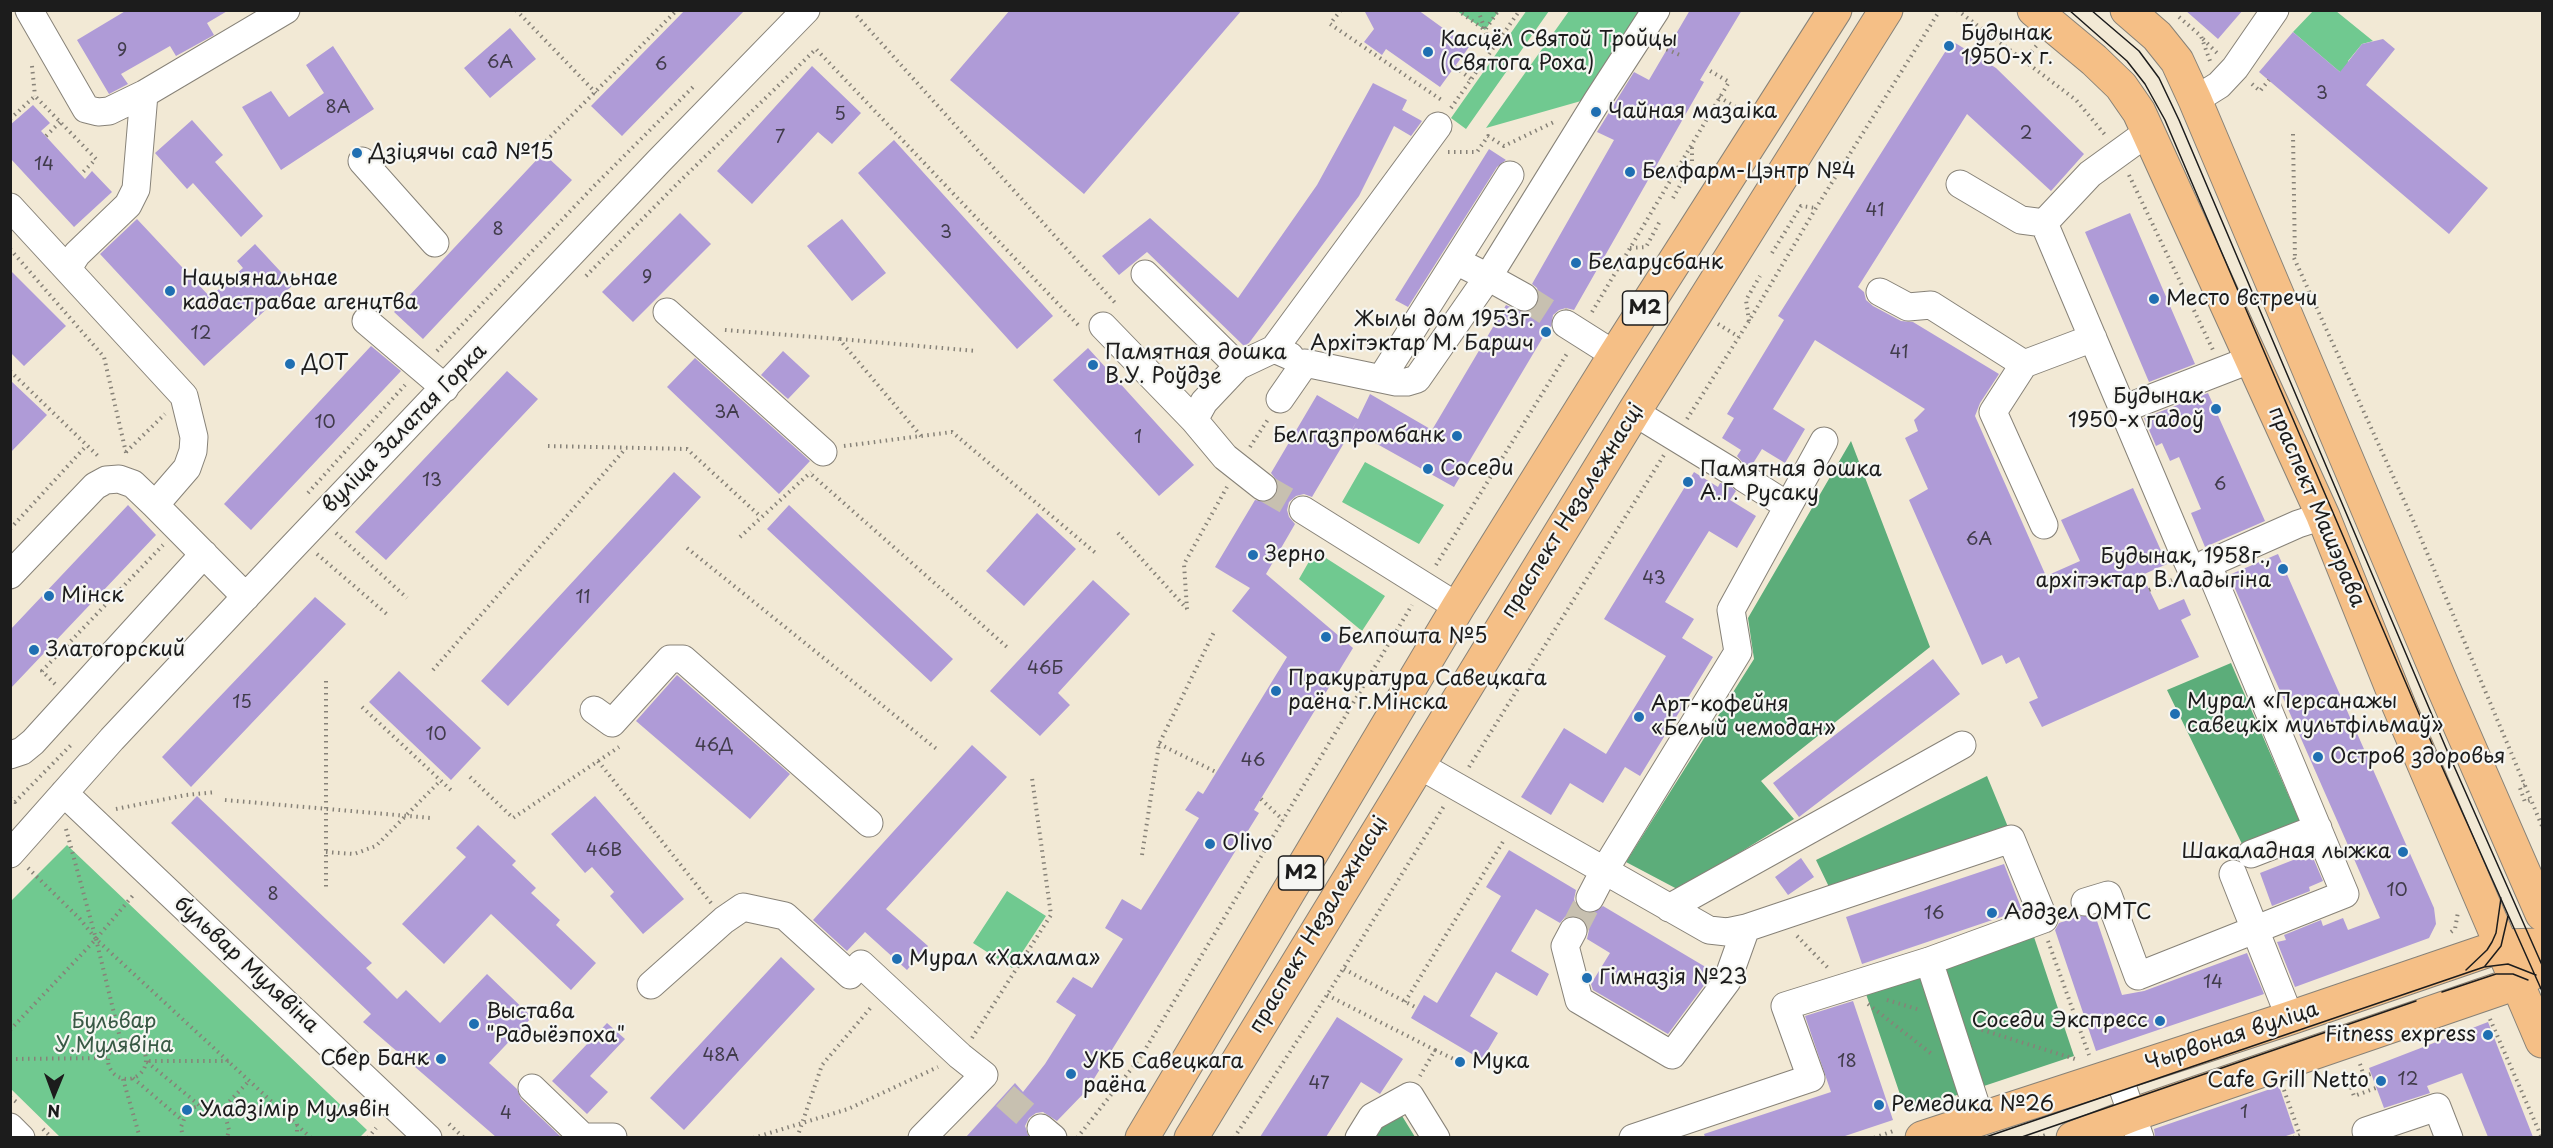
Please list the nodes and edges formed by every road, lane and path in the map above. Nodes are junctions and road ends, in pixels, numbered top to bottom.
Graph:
1 (29, 10) edge
2 (286, 10) edge
3 (516, 10) edge
4 (677, 10) edge
5 (806, 10) edge
6 (856, 10) edge
7 (1341, 10) edge
8 (1457, 10) edge
9 (1478, 10) edge
10 (1499, 10) edge
11 (1520, 10) edge
12 (1656, 10) edge
13 (1835, 10) edge
14 (1886, 10) edge
15 (1941, 10) edge
16 (1957, 10) edge
17 (2034, 10) edge
18 (2127, 10) edge
19 (2275, 10) edge
20 (1485, 30) junction
21 (1492, 50) junction
22 (1455, 67) dead end
23 (1707, 69) dead end
24 (704, 77) dead end
25 (1472, 79) junction
26 (596, 93) junction
27 (144, 94) junction
28 (1719, 97) junction
29 (2195, 100) junction
30 (1597, 101) junction
31 (1739, 109) dead end
32 (1445, 116) junction
33 (10, 119) edge
34 (60, 122) junction
35 (2148, 132) junction
36 (2293, 134) dead end
37 (46, 136) dead end
38 (546, 141) dead end
39 (1692, 141) junction
40 (1420, 152) junction
41 (2119, 154) junction
42 (362, 160) dead end
43 (81, 174) dead end
44 (1510, 175) dead end
45 (1960, 184) dead end
46 (1673, 198) dead end
47 (10, 207) edge
48 (1816, 208) junction
49 (1660, 221) dead end
50 (2044, 223) junction
51 (435, 243) dead end
52 (1629, 248) junction
53 (10, 249) edge
54 (1772, 254) dead end
55 (1456, 261) junction
56 (68, 268) junction
57 (1145, 274) dead end
58 (1760, 276) dead end
59 (1488, 277) junction
60 (578, 285) dead end
61 (1881, 292) dead end
62 (1524, 297) tunnel mouth
63 (675, 320) joint
64 (366, 321) dead end
65 (1749, 321) junction
66 (1103, 322) junction
67 (1722, 326) dead end
68 (2290, 326) junction
69 (1573, 329) junction
70 (1739, 337) junction
71 (2093, 338) junction
72 (839, 339) junction
73 (1274, 349) junction
74 (976, 351) dead end
75 (1615, 355) junction
76 (2240, 358) junction
77 (1305, 363) junction
78 (2024, 364) junction
79 (1238, 366) junction
80 (421, 368) junction
81 (10, 371) edge
82 (1382, 379) junction
83 (445, 388) junction
84 (1280, 399) joint
85 (2123, 409) junction
86 (1634, 412) junction
87 (1194, 420) junction
88 (921, 436) junction
89 (1675, 437) junction
90 (1824, 441) dead end
91 (87, 445) junction
92 (548, 446) dead end
93 (626, 448) junction
94 (822, 460) junction
95 (1239, 468) junction
96 (128, 482) junction
97 (1263, 487) tunnel mouth
98 (305, 496) dead end
99 (155, 505) junction
100 (1788, 506) junction
101 (1304, 510) tunnel mouth
102 (2323, 516) junction
103 (761, 518) junction
104 (344, 524) dead end
105 (2044, 525) dead end
106 (10, 529) edge
107 (336, 532) junction
108 (1118, 533) dead end
109 (331, 537) dead end
110 (740, 537) dead end
111 (164, 544) dead end
112 (322, 547) dead end
113 (687, 549) dead end
114 (316, 553) junction
115 (204, 554) junction
116 (1098, 555) dead end
117 (311, 559) dead end
118 (2207, 563) junction
119 (10, 575) edge
120 (1423, 586) junction
121 (246, 597) junction
122 (407, 598) dead end
123 (1458, 607) junction
124 (389, 616) dead end
125 (1214, 632) dead end
126 (1007, 647) dead end
127 (433, 670) dead end
128 (326, 681) dead end
129 (72, 700) junction
130 (362, 707) dead end
131 (594, 710) dead end
132 (78, 738) dead end
133 (1159, 744) junction
134 (1962, 745) dead end
135 (620, 746) dead end
136 (939, 751) dead end
137 (10, 755) edge
138 (598, 761) junction
139 (1417, 764) junction
140 (1216, 772) dead end
141 (470, 777) dead end
142 (1032, 778) dead end
143 (441, 780) junction
144 (1456, 787) junction
145 (216, 792) dead end
146 (64, 793) junction
147 (454, 793) dead end
148 (10, 798) edge
149 (1261, 799) dead end
150 (225, 800) dead end
151 (107, 804) dead end
152 (326, 808) junction
153 (114, 810) junction
154 (405, 816) junction
155 (123, 818) dead end
156 (431, 818) dead end
157 (1283, 820) junction
158 (1516, 821) junction
159 (869, 823) dead end
160 (2542, 826) edge
161 (2318, 828) junction
162 (72, 831) dead end
163 (14, 844) edge
164 (326, 852) junction
165 (1142, 855) dead end
166 (2251, 855) dead end
167 (1604, 871) junction
168 (2233, 874) dead end
169 (38, 879) dead end
170 (127, 885) dead end
171 (326, 887) dead end
172 (1590, 898) tunnel mouth
173 (2453, 901) dead end
174 (2085, 902) dead end
175 (1670, 908) junction
176 (2542, 914) edge
177 (724, 920) junction
178 (2040, 920) junction
179 (1746, 928) junction
180 (1573, 931) tunnel mouth
181 (2256, 931) junction
182 (2447, 936) dead end
183 (96, 939) junction
184 (2542, 945) edge
185 (2501, 946) junction
186 (1929, 961) junction
187 (2542, 964) edge
188 (1344, 969) junction
189 (2517, 983) junction
190 (651, 985) dead end
191 (1847, 987) junction
192 (888, 988) junction
193 (1327, 995) junction
194 (1405, 1002) junction
195 (1417, 1008) dead end
196 (2483, 1011) dead end
197 (2290, 1018) junction
198 (1948, 1019) junction
199 (10, 1030) edge
200 (2542, 1041) edge
201 (121, 1042) junction
202 (1435, 1050) junction
203 (960, 1056) junction
204 (107, 1058) junction
205 (10, 1059) edge
206 (146, 1061) junction
207 (230, 1061) junction
208 (2081, 1061) dead end
209 (1460, 1062) dead end
210 (2343, 1066) dead end
211 (2105, 1069) junction
212 (133, 1078) junction
213 (123, 1079) junction
214 (250, 1080) junction
215 (2283, 1087) dead end
216 (2376, 1088) dead end
217 (532, 1089) dead end
218 (1410, 1096) junction
219 (199, 1105) junction
220 (221, 1110) junction
221 (1980, 1118) junction
222 (182, 1120) junction
223 (802, 1122) junction
224 (297, 1124) junction
225 (2136, 1126) edge
226 (10, 1127) edge
227 (376, 1128) dead end
228 (437, 1129) edge
229 (1915, 1132) edge
230 (2300, 1136) edge
231 (21, 1137) edge
232 (140, 1137) edge
233 (183, 1137) edge
234 (227, 1137) edge
235 (297, 1137) edge
236 (311, 1137) edge
237 (368, 1137) edge
238 (464, 1137) edge
239 (613, 1137) edge
240 (753, 1137) edge
241 (797, 1137) edge
242 (922, 1137) edge
243 (1077, 1137) edge
244 (1142, 1137) edge
245 (1191, 1137) edge
246 (1234, 1137) edge
247 (1359, 1137) edge
248 (1436, 1137) edge
249 (1633, 1137) edge
250 (1874, 1137) edge
251 (2073, 1137) edge
252 (2293, 1137) edge
253 (2368, 1137) edge
254 (2450, 1137) edge
255 (2542, 1137) edge

1 - 27 street
2 - 27 street
3 - 26 path
4 - 26 path
5 - 83 street, вуліца Залатая Горка
6 - 66 path
7 - 32 path
8 - 20 path
9 - 20 path
10 - 20 path
11 - 21 path
12 - 30 street
13 - 75 main road, праспект Незалежнасці / М2
14 - 86 main road, праспект Незалежнасці / М2
15 - 48 path
16 - 41 path
17 - 35 main road, праспект Машэрава
18 - 29 main road
19 - 29 street
20 - 21 path
21 - 25 path
22 - 25 path
23 - 28 path
24 - 80 path
25 - 32 path
26 - 38 path
27 - 56 street
28 - 31 path
28 - 39 path
29 - 68 main road
30 - 40 path
30 - 59 street
32 - 40 street
33 - 34 path
34 - 37 path
34 - 43 path
35 - 41 street
35 - 76 main road, праспект Машэрава
36 - 160 path
39 - 46 path
39 - 52 path
40 - 73 street
41 - 50 street
41 - 76 path
42 - 51 street
44 - 55 street
45 - 50 street
47 - 56 street
48 - 54 path
48 - 65 path
49 - 52 path
50 - 71 street
52 - 69 path
53 - 96 path
55 - 59 street
55 - 82 street
56 - 99 street
57 - 79 street
58 - 65 path
59 - 62 street
59 - 82 street
60 - 66 path
61 - 78 street
63 - 72 path
63 - 94 street
64 - 80 street
65 - 70 path
66 - 87 street
67 - 70 path
68 - 76 main road
68 - 176 main road
69 - 75 street
69 - 120 path
70 - 89 path
71 - 78 street
71 - 85 street
72 - 74 path
72 - 88 path
73 - 77 street
73 - 79 street
75 - 123 main road, праспект Незалежнасці / М2
76 - 85 street
76 - 102 main road, праспект Машэрава
77 - 82 street
77 - 84 street
78 - 105 street
79 - 87 street
80 - 83 street
80 - 98 path
81 - 91 path
83 - 121 street, вуліца Залатая Горка
84 - 95 path
85 - 118 street
86 - 89 street
86 - 139 main road, праспект Незалежнасці / М2
87 - 95 street
88 - 94 path
88 - 116 path
89 - 100 street
89 - 144 path
90 - 100 street
91 - 96 path
91 - 106 path
92 - 93 path
93 - 103 path
93 - 127 path
94 - 103 path
94 - 126 path
95 - 97 street
95 - 108 path
96 - 99 street
96 - 119 street
99 - 115 street
100 - 167 street
101 - 120 street
102 - 118 street
102 - 185 main road, праспект Машэрава
103 - 110 path
104 - 107 path
107 - 109 path
107 - 122 path
111 - 129 path
112 - 114 path
113 - 136 path
114 - 117 path
114 - 124 path
115 - 121 street
115 - 129 street
118 - 161 street
120 - 123 street
120 - 157 path
121 - 146 street, вуліца Залатая Горка
123 - 244 main road, праспект Незалежнасці / М2
125 - 133 path
128 - 152 path
129 - 137 street
130 - 143 path
131 - 159 street
132 - 148 path
133 - 140 path
133 - 165 path
134 - 175 street
135 - 138 path
138 - 141 path
138 - 177 path
139 - 144 street
139 - 245 main road, праспект Незалежнасці / М2
142 - 203 path
143 - 147 path
143 - 154 path
144 - 158 street
144 - 188 path
145 - 153 path
146 - 163 street, вуліца Залатая Горка
146 - 228 street, бульвар Мулявіна
149 - 157 path
150 - 152 path
151 - 153 path
152 - 154 path
152 - 164 path
153 - 155 path
154 - 156 path
154 - 164 path
157 - 243 path
158 - 167 street
158 - 194 path
161 - 166 street
161 - 181 street
162 - 183 path
164 - 171 path
167 - 172 street
167 - 175 street
168 - 181 street
169 - 183 path
170 - 183 path
173 - 182 path
174 - 181 street
175 - 179 street
177 - 190 street
177 - 192 street
178 - 179 street
178 - 186 street
178 - 211 path
179 - 180 street
181 - 197 street
183 - 199 path
183 - 201 path
183 - 207 path
184 - 185 main road, Чырвоная вуліца
185 - 189 main road, праспект Машэрава
185 - 197 main road, Чырвоная вуліца
186 - 191 street
186 - 198 street
187 - 189 main road, Чырвоная вуліца
188 - 193 path
188 - 194 path
189 - 200 main road, праспект Машэрава
189 - 225 main road, Чырвоная вуліца
191 - 198 path
191 - 249 street
192 - 203 street
192 - 223 path
193 - 202 path
193 - 246 path
194 - 195 path
196 - 255 path
197 - 211 main road, Чырвоная вуліца
198 - 208 path
198 - 221 street
201 - 204 path
201 - 206 path
202 - 209 path
202 - 218 path
203 - 223 path
203 - 242 street
204 - 205 path
204 - 213 path
206 - 207 path
206 - 212 path
206 - 219 path
207 - 214 path
210 - 216 path
211 - 221 main road, Чырвоная вуліца
211 - 225 street
212 - 213 path
212 - 222 path
213 - 232 path
214 - 220 path
214 - 224 path
215 - 230 path
217 - 239 street
218 - 247 street
218 - 248 street
219 - 220 path
219 - 222 path
220 - 234 path
221 - 229 main road, Чырвоная вуліца
222 - 233 path
223 - 240 path
223 - 241 path
224 - 235 path
224 - 236 path
225 - 251 main road, Чырвоная вуліца
226 - 231 street
227 - 237 path
228 - 238 path
229 - 250 path
230 - 252 path
253 - 254 street

